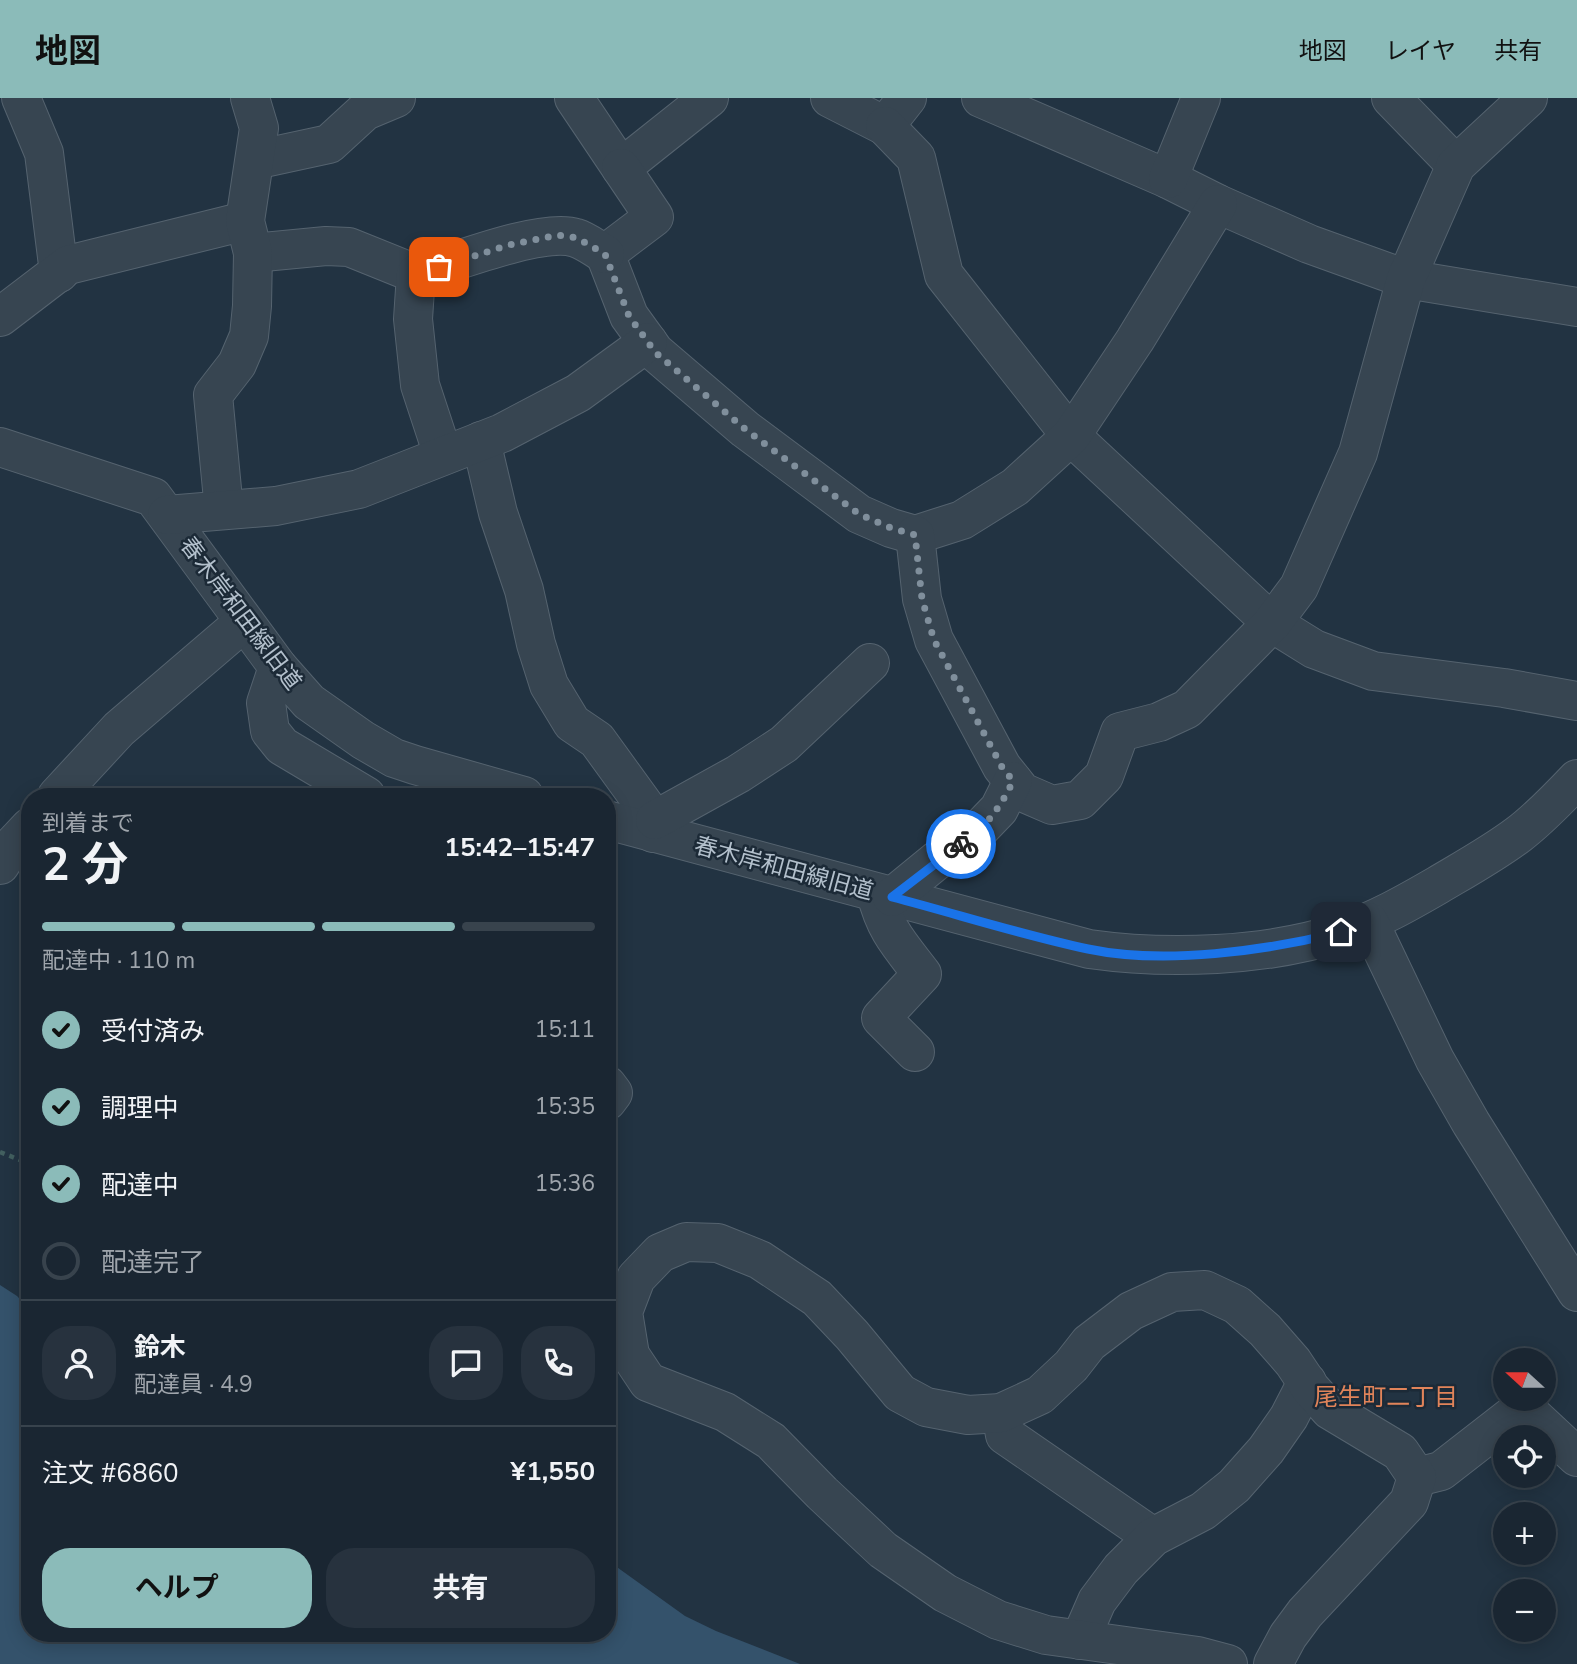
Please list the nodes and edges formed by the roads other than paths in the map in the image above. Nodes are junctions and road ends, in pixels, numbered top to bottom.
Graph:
1 (21, 98) edge
2 (250, 98) edge
3 (396, 98) edge
4 (574, 98) edge
5 (709, 98) edge
6 (830, 98) edge
7 (981, 98) edge
8 (1201, 98) edge
9 (1391, 98) edge
10 (1528, 98) edge
11 (896, 112) edge
12 (256, 160) junction
13 (1456, 165) junction
14 (621, 168) junction
15 (1168, 178) junction
16 (1218, 204) junction
17 (249, 237) junction
18 (605, 254) junction
19 (59, 273) junction
20 (416, 274) junction
21 (1406, 279) junction
22 (1577, 307) edge
23 (0, 317) edge
24 (648, 342) junction
25 (1072, 436) junction
26 (481, 441) junction
27 (0, 447) edge
28 (443, 455) junction
29 (224, 510) junction
30 (167, 515) junction
31 (915, 535) junction
32 (244, 622) junction
33 (1272, 623) junction
34 (870, 663) dead end
35 (278, 667) junction
36 (1577, 701) edge
37 (1577, 779) edge
38 (1013, 781) junction
39 (64, 788) edge
40 (353, 788) edge
41 (497, 788) edge
42 (615, 788) edge
43 (616, 791) edge
44 (629, 826) edge
45 (21, 837) edge
46 (0, 865) edge
47 (884, 895) junction
48 (1369, 922) junction
49 (915, 1052) dead end
50 (1577, 1292) edge
51 (619, 1356) edge
52 (1307, 1382) junction
53 (1001, 1413) junction
54 (1577, 1457) edge
55 (1417, 1477) junction
56 (1153, 1537) junction
57 (1080, 1640) junction
58 (1228, 1664) edge
59 (1273, 1664) edge

1 - 19 street
2 - 12 street
3 - 12 street
4 - 14 street
5 - 14 street
6 - 11 street
7 - 15 street
8 - 15 street
9 - 13 street
10 - 13 street
11 - 25 street
12 - 17 street
13 - 21 street
14 - 18 street
15 - 16 street
16 - 21 street
16 - 25 street
17 - 19 street
17 - 20 street
17 - 29 street
18 - 20 street
18 - 24 street
19 - 23 street
20 - 28 street
21 - 22 street
21 - 33 street
24 - 26 street
24 - 31 street
25 - 31 street
25 - 33 street
26 - 28 street
26 - 42 street
27 - 30 street, 春木岸和田線旧道
28 - 29 street
29 - 30 street
30 - 32 street, 春木岸和田線旧道
31 - 38 street
32 - 35 street, 春木岸和田線旧道
32 - 39 street
33 - 36 street
33 - 38 street
34 - 44 street
35 - 40 street
35 - 41 street, 春木岸和田線旧道
37 - 48 street, 春木岸和田線旧道
38 - 47 street
43 - 44 street
44 - 47 street, 春木岸和田線旧道
45 - 46 street
47 - 48 street, 春木岸和田線旧道
47 - 49 street
48 - 50 street
51 - 53 street
51 - 57 street
52 - 53 street
52 - 55 street
52 - 56 street
53 - 56 street
54 - 55 street
55 - 59 street
56 - 57 street
57 - 58 street

